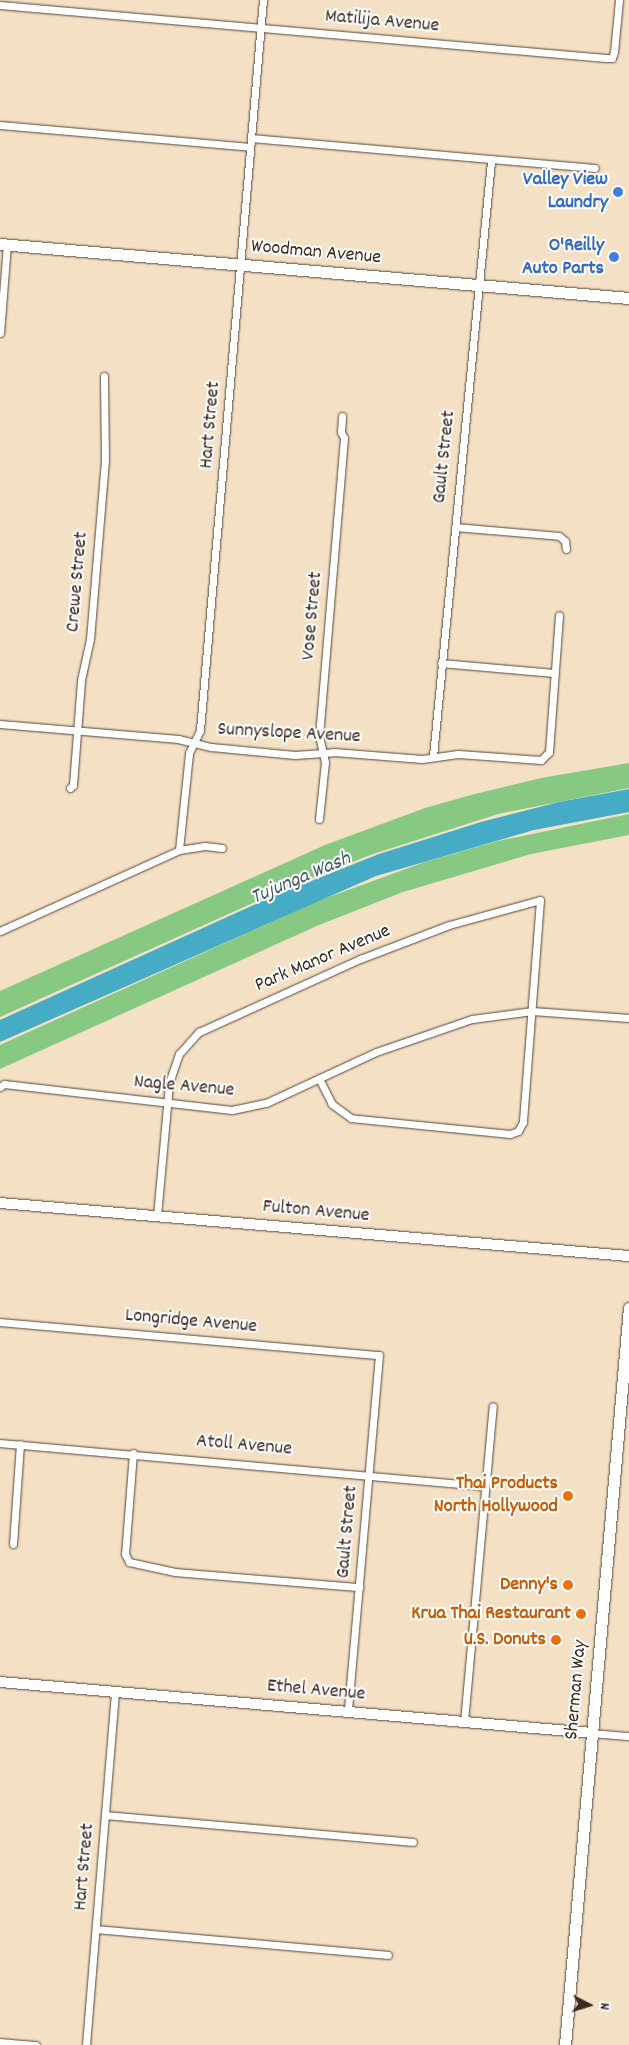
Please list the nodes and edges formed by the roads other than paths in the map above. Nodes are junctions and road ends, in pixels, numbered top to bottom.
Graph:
1 (263, 0) edge
2 (618, 0) edge
3 (0, 6) edge
4 (260, 28) junction
5 (0, 125) edge
6 (251, 138) junction
7 (250, 147) junction
8 (491, 161) junction
9 (595, 168) dead end
10 (4, 245) edge
11 (241, 265) junction
12 (477, 286) junction
13 (629, 298) edge
14 (0, 333) edge
15 (104, 376) dead end
16 (342, 416) dead end
17 (455, 527) junction
18 (566, 549) dead end
19 (559, 615) dead end
20 (441, 663) junction
21 (554, 673) junction
22 (0, 724) edge
23 (77, 732) junction
24 (195, 743) junction
25 (323, 752) junction
26 (434, 756) junction
27 (70, 788) dead end
28 (319, 819) dead end
29 (222, 848) dead end
30 (179, 850) junction
31 (0, 931) edge
32 (532, 1011) junction
33 (629, 1018) edge
34 (319, 1078) junction
35 (0, 1087) edge
36 (167, 1103) junction
37 (0, 1203) edge
38 (157, 1216) junction
39 (629, 1256) edge
40 (629, 1308) edge
41 (0, 1322) edge
42 (379, 1355) joint
43 (493, 1406) dead end
44 (624, 1421) edge
45 (0, 1442) edge
46 (20, 1444) junction
47 (133, 1453) junction
48 (370, 1474) junction
49 (485, 1486) junction
50 (13, 1544) dead end
51 (359, 1587) junction
52 (0, 1682) edge
53 (115, 1692) junction
54 (348, 1712) junction
55 (464, 1722) junction
56 (592, 1733) junction
57 (629, 1736) edge
58 (106, 1815) junction
59 (413, 1842) dead end
60 (96, 1930) junction
61 (388, 1955) dead end
62 (0, 2042) edge
63 (36, 2045) edge
64 (86, 2045) edge
65 (564, 2045) edge

1 - 4 street, Hart Street
2 - 4 street, Matilija Avenue
3 - 4 street, Matilija Avenue
4 - 6 street, Hart Street
5 - 7 street
6 - 7 street, Hart Street
6 - 8 street
7 - 11 street, Hart Street
8 - 9 street
8 - 12 street, Gault Street
10 - 11 main road, Woodman Avenue
10 - 14 street
11 - 12 main road, Woodman Avenue
11 - 24 street, Hart Street
12 - 13 main road, Woodman Avenue
12 - 17 street, Gault Street
15 - 23 street, Crewe Street
16 - 25 street, Vose Street
17 - 18 street
17 - 20 street, Gault Street
19 - 21 street
20 - 21 street
20 - 26 street, Gault Street
21 - 26 street, Sunnyslope Avenue
22 - 23 street, Sunnyslope Avenue
23 - 24 street, Sunnyslope Avenue
23 - 27 street, Crewe Street
24 - 25 street, Sunnyslope Avenue
24 - 30 street, Hart Street
25 - 26 street, Sunnyslope Avenue
25 - 28 street, Vose Street
29 - 30 street
30 - 31 street
32 - 33 street, Nagle Avenue
32 - 34 street, Nagle Avenue
32 - 34 street
32 - 36 street, Park Manor Avenue
34 - 36 street, Nagle Avenue
35 - 36 street, Nagle Avenue
36 - 38 street
37 - 38 street, Fulton Avenue
38 - 39 street, Fulton Avenue
40 - 44 main road, Sherman Way
41 - 42 street, Longridge Avenue
42 - 48 street, Gault Street
43 - 49 street
44 - 56 main road, Sherman Way
45 - 46 street, Atoll Avenue
46 - 47 street, Atoll Avenue
46 - 50 street
47 - 48 street, Atoll Avenue
47 - 51 street
48 - 49 street, Atoll Avenue
48 - 51 street, Gault Street
49 - 55 street
51 - 54 street, Gault Street
52 - 53 street, Ethel Avenue
53 - 54 street, Ethel Avenue
53 - 58 street, Hart Street
54 - 55 street, Ethel Avenue
55 - 56 street, Ethel Avenue
56 - 57 street, Ethel Avenue
56 - 65 main road, Sherman Way
58 - 59 street
58 - 60 street, Hart Street
60 - 61 street
60 - 64 street, Hart Street
62 - 63 street

